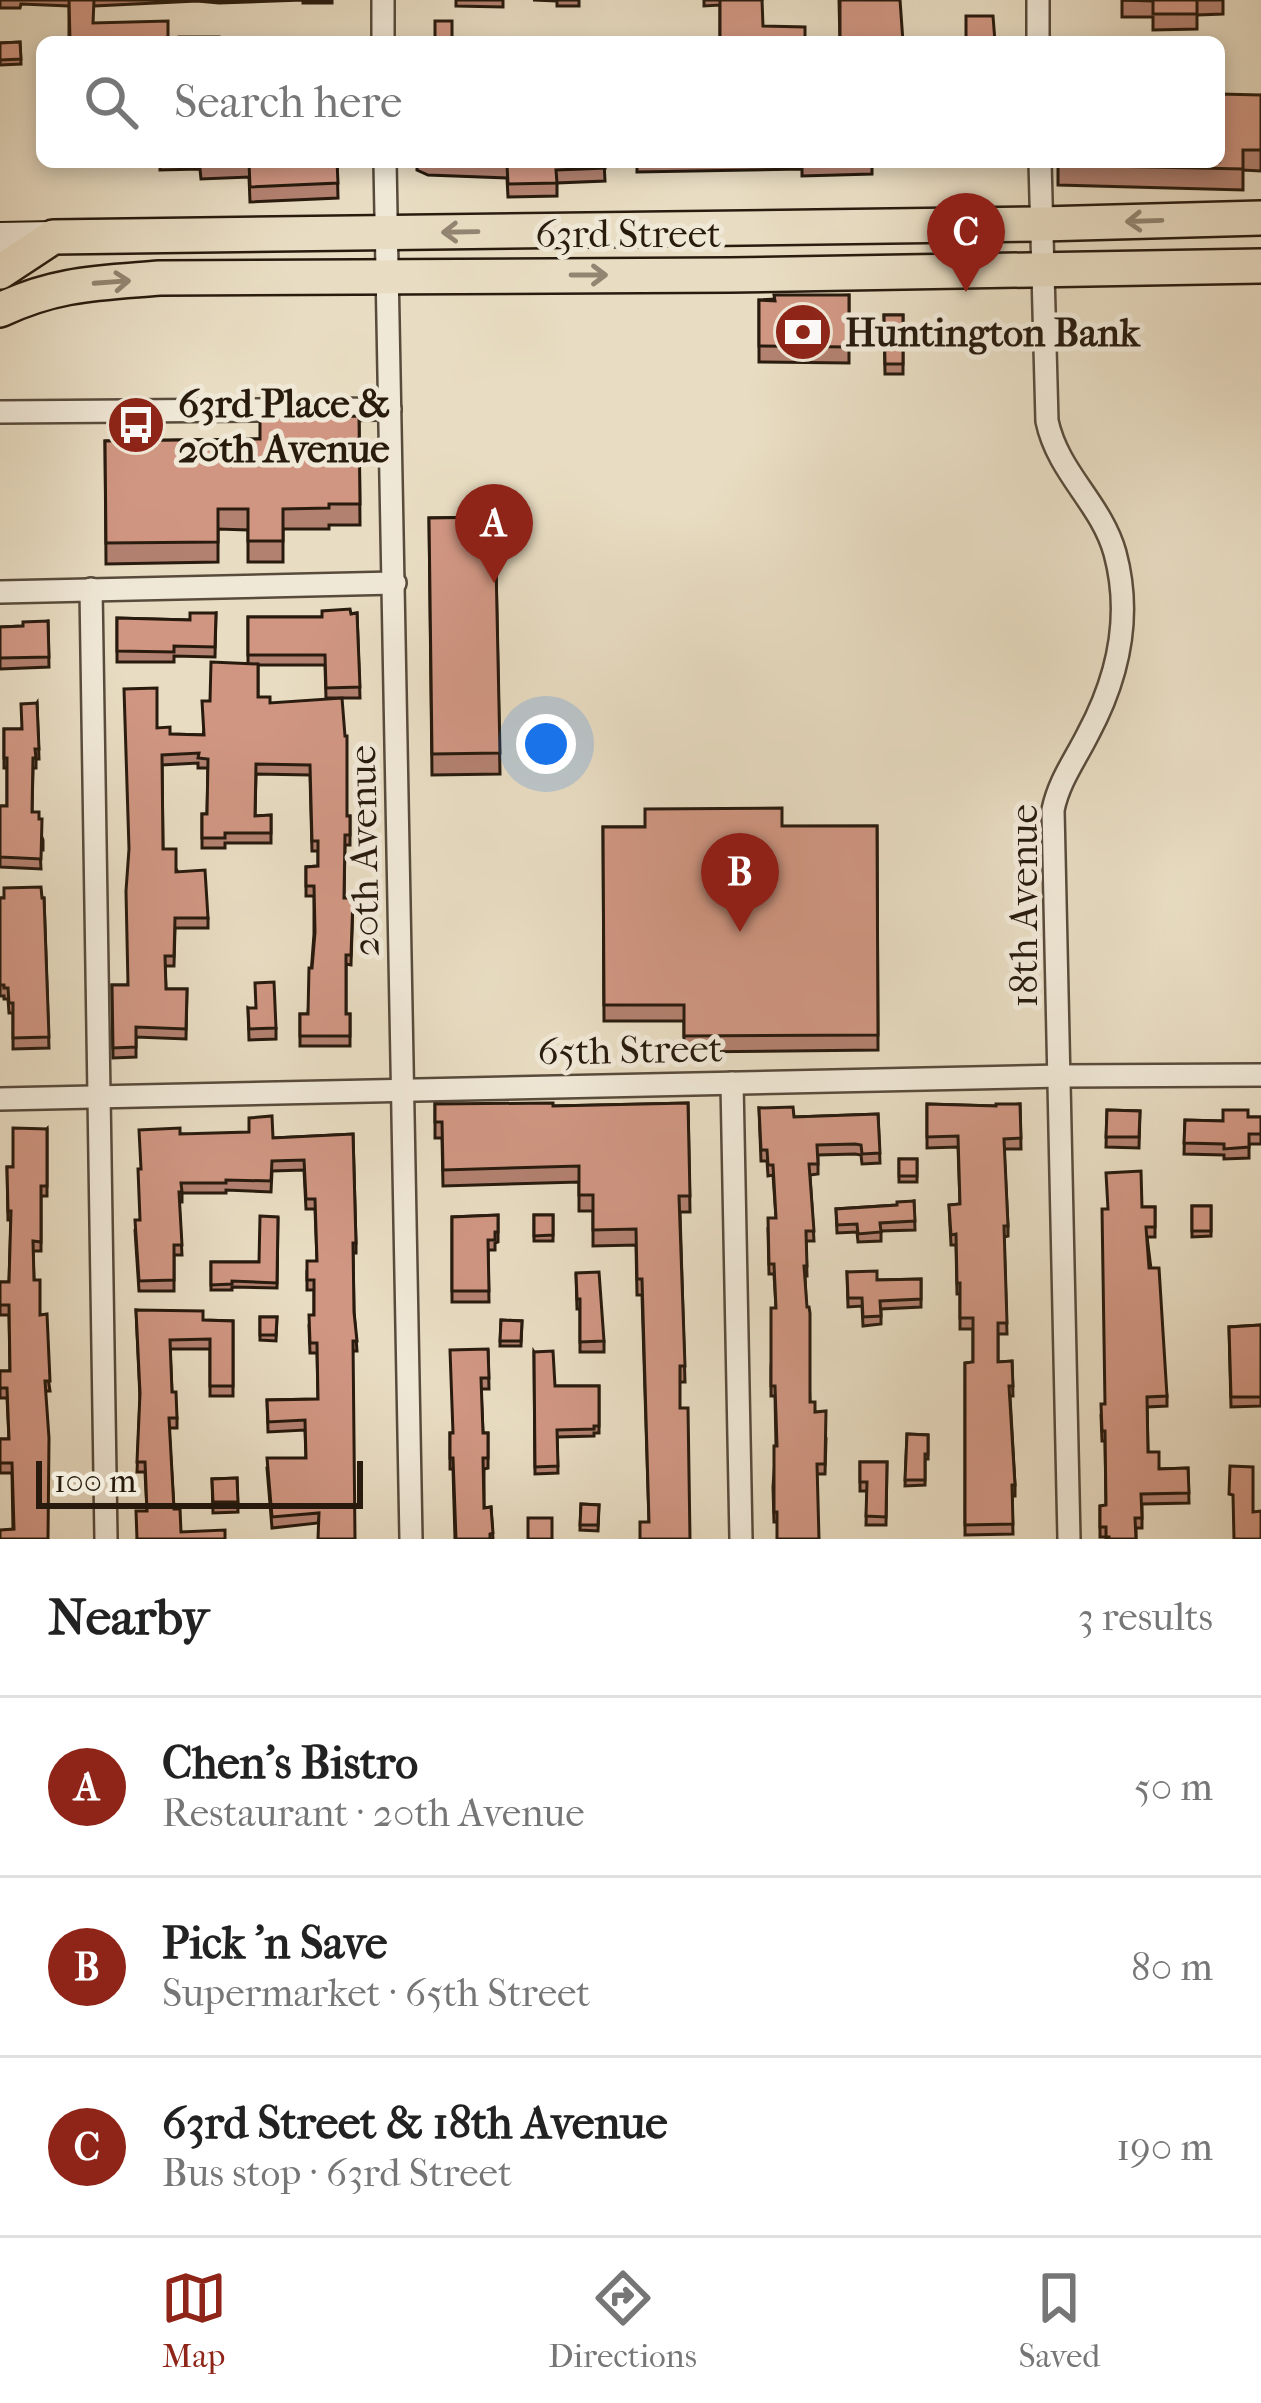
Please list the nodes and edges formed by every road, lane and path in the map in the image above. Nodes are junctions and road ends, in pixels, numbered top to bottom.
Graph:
1 (383, 0) edge
2 (1038, 0) edge
3 (383, 36) edge
4 (1039, 36) edge
5 (385, 168) edge
6 (1040, 168) edge
7 (1261, 218) edge
8 (1042, 224) junction
9 (386, 233) junction
10 (53, 237) junction
11 (0, 238) edge
12 (1261, 266) edge
13 (1043, 271) junction
14 (0, 272) edge
15 (388, 277) junction
16 (0, 310) edge
17 (390, 409) junction
18 (0, 412) edge
19 (395, 584) junction
20 (92, 589) junction
21 (0, 592) edge
22 (1060, 1076) junction
23 (1261, 1076) edge
24 (732, 1083) junction
25 (403, 1089) junction
26 (99, 1098) junction
27 (0, 1099) edge
28 (106, 1539) edge
29 (411, 1539) edge
30 (741, 1539) edge
31 (1069, 1539) edge

1 - 3 street
2 - 4 street
5 - 9 street, 20th Avenue
6 - 8 street, 18th Avenue
7 -> 8 main road, 63rd Street
8 -> 9 main road, 63rd Street
8 - 13 street, 18th Avenue
9 - 10 main road, 63rd Street
9 - 15 street, 20th Avenue
10 - 11 street, 63rd Street
10 - 14 main road
12 - 13 main road, 63rd Street
15 -> 13 main road, 63rd Street
13 - 22 street, 18th Avenue
16 -> 15 main road, 63rd Street
15 - 17 street, 20th Avenue
17 - 18 street
17 - 19 street, 20th Avenue
19 - 20 street
19 - 25 street, 20th Avenue
20 - 21 street
20 - 26 street
22 - 23 street, 65th Street
22 - 24 street, 65th Street
22 - 31 street, 18th Avenue
24 - 25 street, 65th Street
24 - 30 street
25 - 26 street, 65th Street
25 - 29 street, 20th Avenue
26 - 27 street, 65th Street
26 - 28 street

